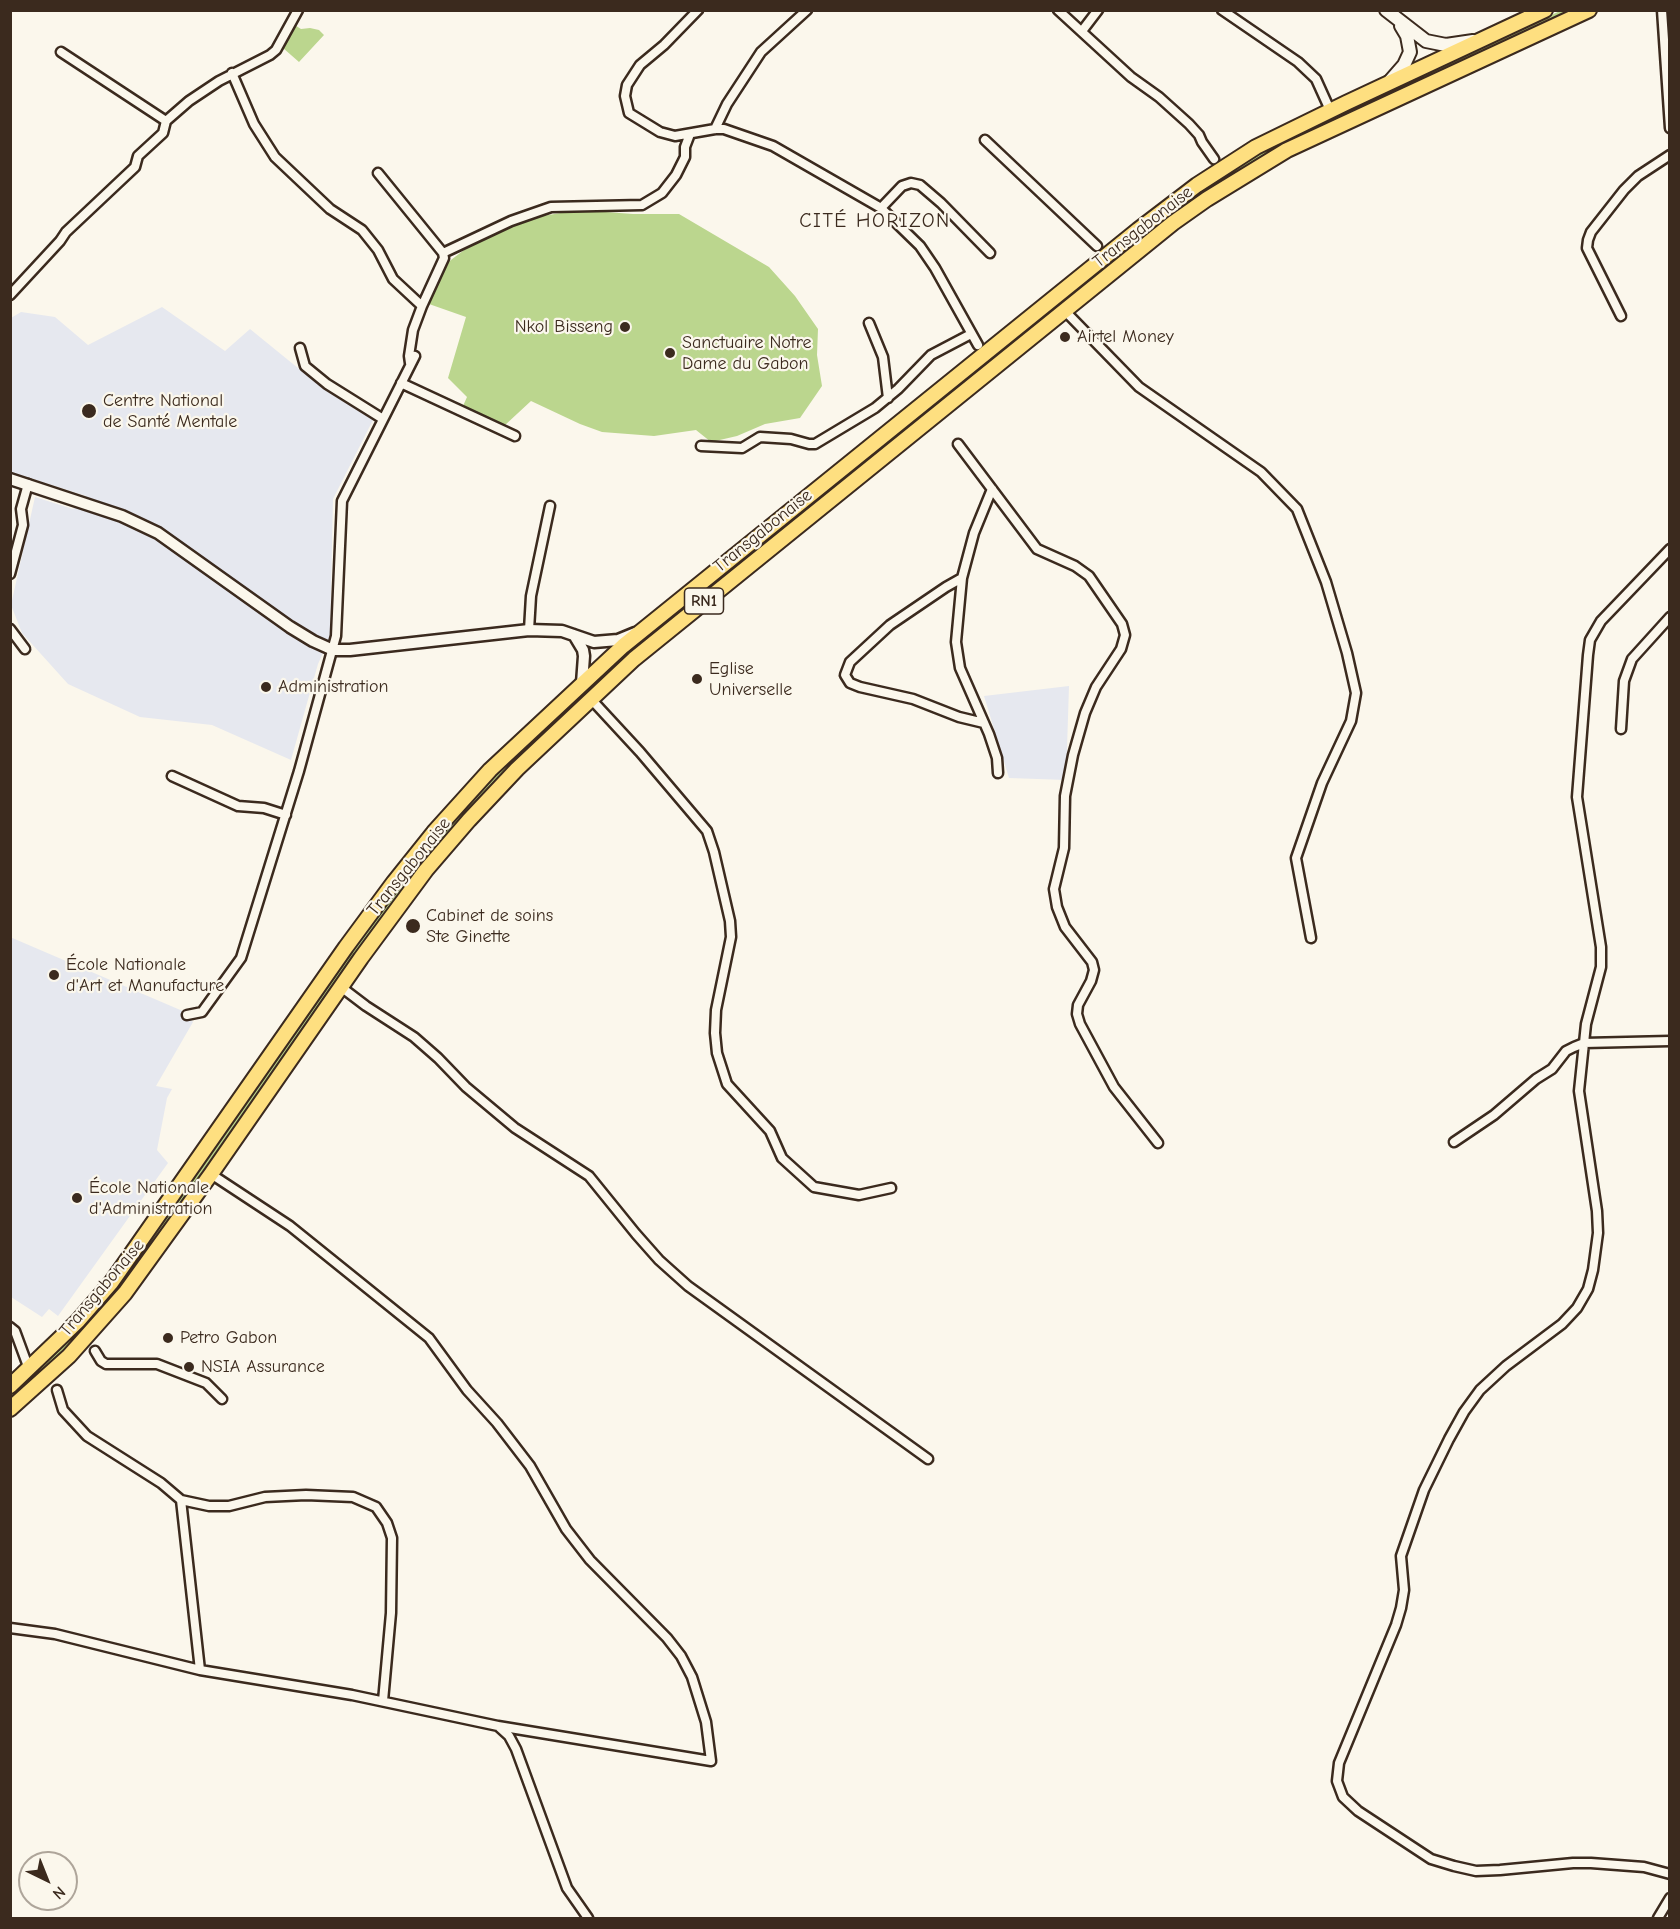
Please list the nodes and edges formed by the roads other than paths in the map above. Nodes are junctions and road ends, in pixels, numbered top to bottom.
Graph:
1 (298, 10) edge
2 (698, 10) edge
3 (807, 10) edge
4 (1058, 10) edge
5 (1098, 10) edge
6 (1221, 10) edge
7 (1386, 10) edge
8 (1545, 10) edge
9 (1588, 10) edge
10 (1662, 10) edge
11 (1399, 22) junction
12 (1082, 31) junction
13 (1483, 39) junction
14 (61, 52) dead end
15 (232, 73) junction
16 (1386, 85) junction
17 (1330, 110) junction
18 (166, 121) junction
19 (1670, 128) edge
20 (715, 129) junction
21 (690, 134) junction
22 (985, 140) dead end
23 (1670, 155) edge
24 (1214, 159) dead end
25 (378, 173) dead end
26 (881, 208) junction
27 (1097, 246) dead end
28 (443, 253) junction
29 (990, 253) dead end
30 (10, 295) edge
31 (422, 306) junction
32 (1065, 311) junction
33 (1621, 316) dead end
34 (869, 323) dead end
35 (971, 334) junction
36 (978, 345) dead end
37 (300, 348) dead end
38 (401, 383) junction
39 (888, 398) junction
40 (382, 419) junction
41 (515, 436) dead end
42 (958, 444) dead end
43 (701, 446) dead end
44 (10, 479) edge
45 (28, 484) junction
46 (992, 489) junction
47 (550, 506) dead end
48 (1670, 549) edge
49 (10, 574) edge
50 (962, 578) junction
51 (1670, 618) edge
52 (10, 629) edge
53 (644, 629) junction
54 (529, 630) junction
55 (573, 635) junction
56 (25, 649) dead end
57 (333, 650) junction
58 (582, 683) junction
59 (591, 699) junction
60 (984, 723) junction
61 (1621, 729) dead end
62 (998, 772) dead end
63 (172, 776) dead end
64 (286, 815) junction
65 (1311, 938) dead end
66 (340, 987) junction
67 (187, 1015) dead end
68 (1670, 1041) edge
69 (1584, 1043) junction
70 (1454, 1142) dead end
71 (1158, 1143) dead end
72 (211, 1174) junction
73 (891, 1188) dead end
74 (10, 1327) edge
75 (94, 1351) dead end
76 (29, 1370) junction
77 (10, 1386) edge
78 (57, 1390) dead end
79 (222, 1399) dead end
80 (10, 1409) edge
81 (928, 1459) dead end
82 (181, 1500) junction
83 (10, 1628) edge
84 (200, 1670) junction
85 (383, 1701) junction
86 (498, 1726) junction
87 (1670, 1874) edge
88 (1670, 1898) edge
89 (588, 1918) edge
90 (1658, 1918) edge

1 - 15 street
2 - 21 street
3 - 20 street
4 - 12 street
5 - 12 street
6 - 17 street
7 - 11 main road
8 - 13 highway, Transgabonaise / RN1
9 - 32 highway, Transgabonaise / RN1
10 - 19 street
11 - 13 main road
11 - 16 main road
12 - 24 street
13 - 16 highway, Transgabonaise / RN1
14 - 18 street
15 - 18 street
15 - 31 street
16 - 17 highway, Transgabonaise / RN1
17 - 53 highway, Transgabonaise / RN1
18 - 30 street
20 - 21 street
20 - 26 street
21 - 28 street
22 - 27 street
23 - 33 street
25 - 28 street
26 - 29 street
26 - 35 street
28 - 31 street
31 - 38 street
32 - 59 highway, Transgabonaise / RN1
32 - 65 street
34 - 39 street
35 - 36 street
35 - 39 street
37 - 40 street
38 - 40 street
38 - 41 street
39 - 43 street
40 - 57 street
42 - 46 street
44 - 45 street
45 - 49 street
45 - 57 street
46 - 50 street
46 - 71 street
47 - 54 street
48 - 69 street
50 - 60 street
50 - 60 street
51 - 61 street
52 - 56 street
53 - 55 street
53 - 58 highway, Transgabonaise / RN1
54 - 55 street
54 - 57 street
55 - 58 street
57 - 64 street
58 - 76 highway, Transgabonaise / RN1
59 - 66 highway, Transgabonaise / RN1
59 - 73 street
60 - 62 street
63 - 64 street
64 - 67 street
66 - 72 highway, Transgabonaise / RN1
66 - 81 street
68 - 69 street
69 - 70 street
69 - 87 street
72 - 80 highway, Transgabonaise / RN1
72 - 86 street
74 - 76 street
75 - 79 street
76 - 77 highway, Transgabonaise / RN1
78 - 82 street
82 - 84 street
82 - 85 street
83 - 84 street
84 - 85 street
85 - 86 street
86 - 89 street
88 - 90 street

